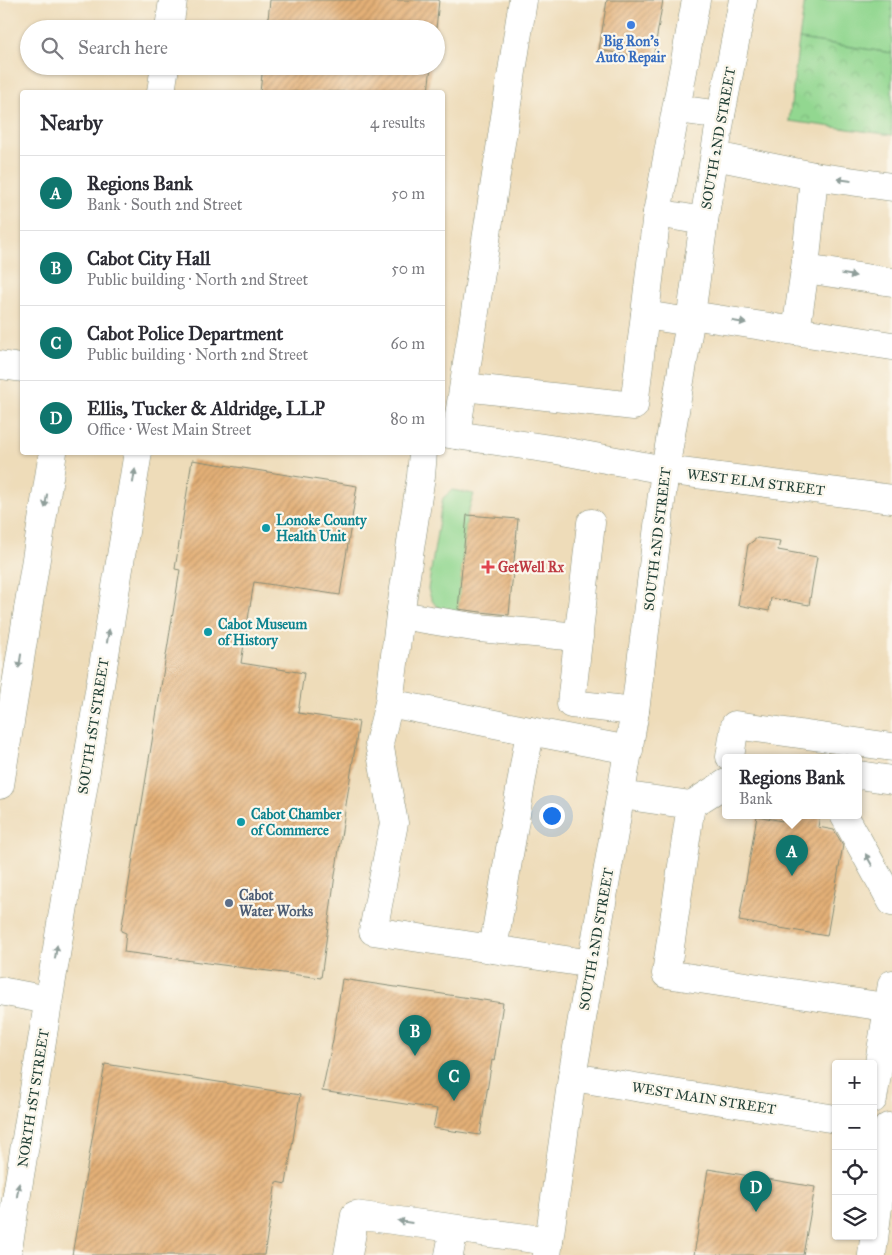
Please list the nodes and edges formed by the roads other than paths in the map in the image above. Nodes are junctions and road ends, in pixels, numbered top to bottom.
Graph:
1 (173, 0) edge
2 (523, 0) edge
3 (696, 0) edge
4 (743, 0) edge
5 (170, 20) edge
6 (163, 75) edge
7 (161, 90) edge
8 (676, 109) junction
9 (721, 115) junction
10 (715, 156) junction
11 (814, 176) junction
12 (892, 187) edge
13 (658, 213) junction
14 (704, 221) junction
15 (805, 269) junction
16 (892, 282) edge
17 (645, 315) junction
18 (690, 318) junction
19 (796, 331) junction
20 (892, 346) edge
21 (0, 364) edge
22 (20, 368) edge
23 (457, 377) edge
24 (449, 434) edge
25 (54, 455) edge
26 (138, 455) edge
27 (423, 455) edge
28 (666, 470) junction
29 (892, 499) edge
30 (591, 523) dead end
31 (400, 615) junction
32 (579, 637) junction
33 (389, 703) junction
34 (636, 711) junction
35 (530, 731) junction
36 (892, 747) edge
37 (629, 750) junction
38 (730, 754) edge
39 (862, 775) edge
40 (892, 780) edge
41 (0, 785) edge
42 (722, 786) edge
43 (622, 795) junction
44 (691, 806) junction
45 (846, 819) edge
46 (892, 902) edge
47 (493, 949) junction
48 (592, 964) junction
49 (0, 991) edge
50 (48, 1000) junction
51 (891, 1000) edge
52 (572, 1078) junction
53 (877, 1078) edge
54 (832, 1118) edge
55 (884, 1127) edge
56 (451, 1242) edge
57 (548, 1248) edge
58 (7, 1255) edge
59 (348, 1255) edge
60 (873, 1255) edge

1 - 5 street
2 - 23 street
3 - 8 street
4 - 9 street, SOUTH 2ND STREET
6 - 7 street
8 - 9 street
8 - 13 street
9 - 10 street, SOUTH 2ND STREET
10 - 11 street
10 - 14 street, SOUTH 2ND STREET
12 -> 11 street
11 - 15 street
13 - 14 street
13 - 17 street
14 - 18 street, SOUTH 2ND STREET
15 -> 16 street
15 - 19 street
17 - 18 street
17 - 23 street
18 -> 19 street
18 - 28 street, SOUTH 2ND STREET
19 - 20 street
21 - 22 street
23 - 24 street
24 - 28 street, WEST ELM STREET
25 -> 41 street
50 -> 26 street, SOUTH 1ST STREET
27 - 31 street
28 - 29 street, WEST ELM STREET
28 - 34 street, SOUTH 2ND STREET
30 - 32 street
31 - 32 street
31 - 33 street
32 - 34 street
33 - 35 street
33 - 47 street
34 - 37 street, SOUTH 2ND STREET
35 - 37 street
35 - 47 street
36 - 38 street
37 - 43 street, SOUTH 2ND STREET
39 - 40 street
42 - 44 street
43 - 44 street
43 - 48 street, SOUTH 2ND STREET
44 - 51 street
46 -> 45 street
47 - 48 street
48 - 52 street, SOUTH 2ND STREET
49 - 50 street
58 -> 50 street, NORTH 1ST STREET
51 - 53 street
52 - 54 street, WEST MAIN STREET
52 - 57 street, SOUTH 2ND STREET
55 - 60 street
56 - 57 street
56 -> 59 street

